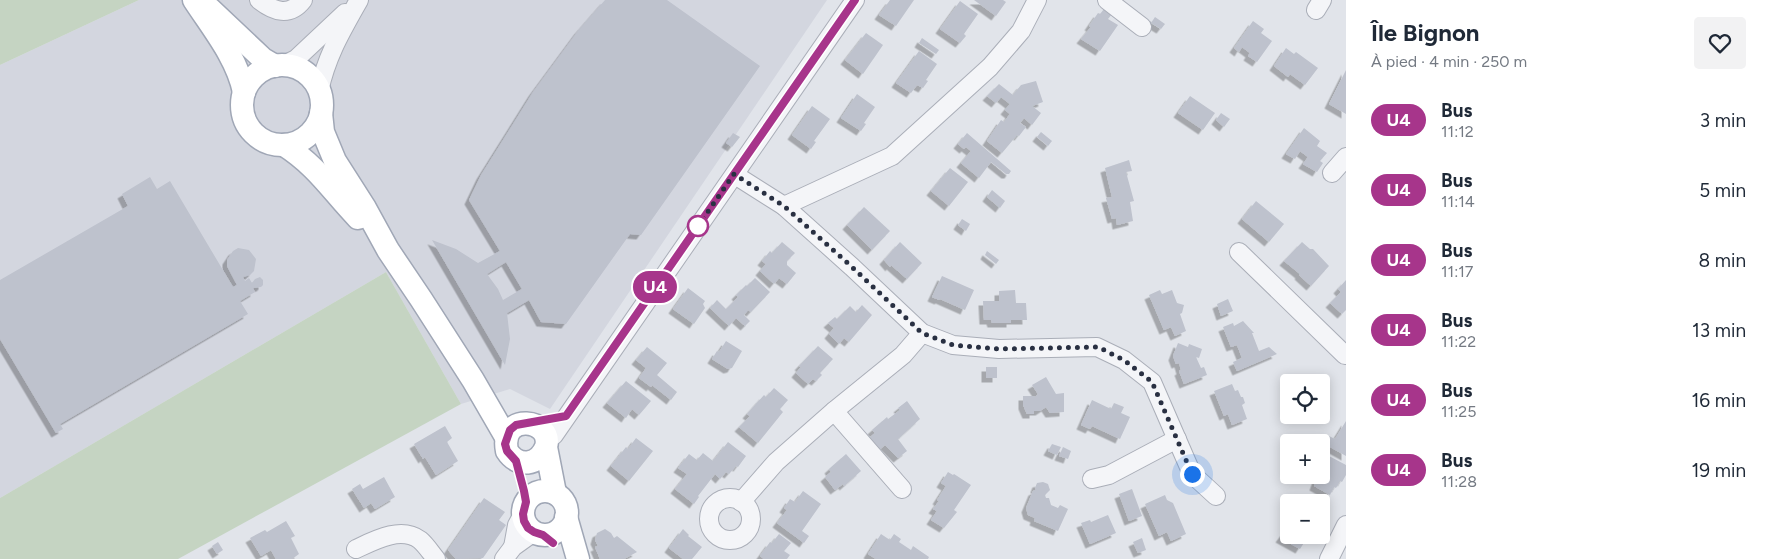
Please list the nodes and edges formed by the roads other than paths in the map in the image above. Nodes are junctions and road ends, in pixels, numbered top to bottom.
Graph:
1 (194, 0) edge
2 (201, 0) edge
3 (259, 0) edge
4 (303, 0) edge
5 (855, 0) edge
6 (1037, 0) edge
7 (1107, 0) edge
8 (354, 2) edge
9 (1142, 27) dead end
10 (280, 66) junction
11 (319, 91) junction
12 (244, 92) junction
13 (321, 113) junction
14 (284, 145) junction
15 (1346, 157) edge
16 (1332, 173) dead end
17 (734, 174) junction
18 (784, 206) junction
19 (388, 250) junction
20 (1239, 252) dead end
21 (922, 333) junction
22 (1346, 356) edge
23 (834, 412) junction
24 (566, 416) junction
25 (520, 428) junction
26 (1177, 439) junction
27 (546, 443) junction
28 (516, 461) junction
29 (1092, 479) dead end
30 (902, 489) dead end
31 (555, 493) junction
32 (1216, 496) dead end
33 (741, 502) dead end
34 (566, 517) junction
35 (531, 521) junction
36 (1346, 525) edge
37 (356, 549) dead end
38 (508, 553) edge
39 (436, 559) edge
40 (572, 559) edge
41 (578, 559) edge
42 (1329, 559) edge

1 - 12 main road
2 - 10 main road
3 - 4 street
5 - 17 street
6 - 18 street
7 - 9 street
8 - 10 street
8 - 11 street
10 - 11 main road
10 - 12 main road
11 - 13 main road
12 - 14 main road
13 - 14 main road
13 - 19 main road
14 - 19 main road
15 - 16 street
17 - 18 street
17 - 24 street
18 - 21 street
19 - 25 main road
20 - 22 street
21 - 23 street
21 - 26 street
23 - 30 street
23 - 33 street
24 - 25 street
24 - 27 street
25 - 27 main road
25 - 28 main road
26 - 29 street
26 - 32 street
27 - 28 main road
27 - 31 main road
28 - 35 main road
31 - 34 main road
31 - 35 main road
34 - 35 main road
34 - 41 main road
35 - 38 street
35 - 40 main road
36 - 42 street
37 - 39 street

